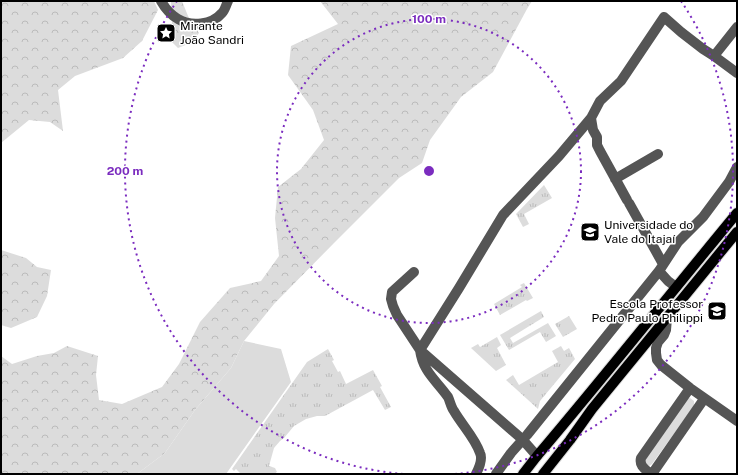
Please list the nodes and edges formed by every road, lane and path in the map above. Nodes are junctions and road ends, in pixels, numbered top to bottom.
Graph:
1 (161, 1) edge
2 (228, 1) edge
3 (737, 27) edge
4 (714, 56) junction
5 (737, 73) edge
6 (590, 118) junction
7 (658, 154) dead end
8 (737, 167) edge
9 (615, 179) junction
10 (737, 213) edge
11 (737, 232) edge
12 (661, 267) junction
13 (414, 272) dead end
14 (676, 287) junction
15 (667, 318) junction
16 (420, 350) junction
17 (690, 388) junction
18 (704, 399) junction
19 (737, 421) edge
20 (522, 439) junction
21 (537, 456) junction
22 (476, 474) edge
23 (496, 474) edge
24 (523, 474) edge
25 (543, 474) edge
26 (651, 474) edge

1 - 2 street
3 - 4 street
4 - 5 street
4 - 6 street
6 - 9 street
6 - 16 street
7 - 9 street
8 - 12 street
9 - 12 street
10 - 14 main road
11 - 15 main road
12 - 14 street
12 - 20 street
13 - 16 street
14 - 21 main road
15 - 17 street
15 - 25 main road
16 - 20 street
16 - 22 street
17 - 18 street
17 - 26 street
18 - 19 street
18 - 26 street
20 - 21 street
20 - 23 street
21 - 24 main road

